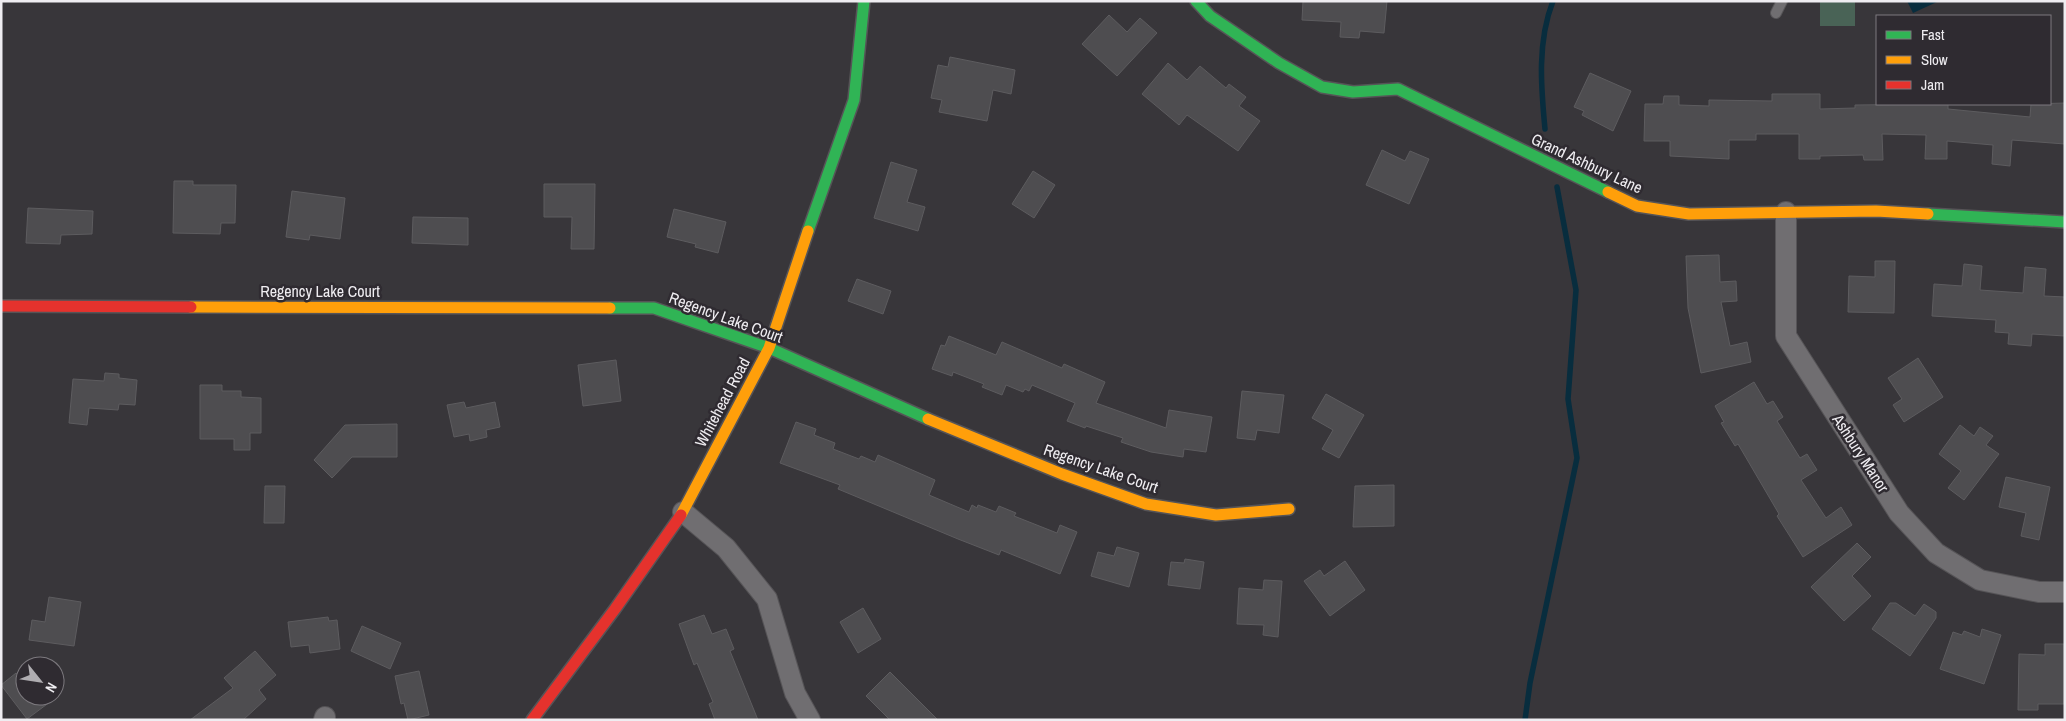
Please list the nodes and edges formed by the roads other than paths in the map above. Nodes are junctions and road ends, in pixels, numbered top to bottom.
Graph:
1 (864, 1) edge
2 (1196, 1) edge
3 (1782, 1) edge
4 (1776, 13) dead end
5 (1786, 212) junction
6 (2065, 222) edge
7 (1, 306) edge
8 (769, 348) junction
9 (1289, 509) dead end
10 (683, 512) junction
11 (2065, 592) edge
12 (532, 720) edge
13 (810, 720) edge

1 - 8 street, Whitehead Road
2 - 5 street, Grand Ashbury Lane
3 - 4 lane
5 - 6 street, Grand Ashbury Lane
5 - 11 street, Ashbury Manor
7 - 8 street, Regency Lake Court
8 - 9 street, Regency Lake Court
8 - 10 street, Whitehead Road
10 - 12 street, Whitehead Road
10 - 13 street

